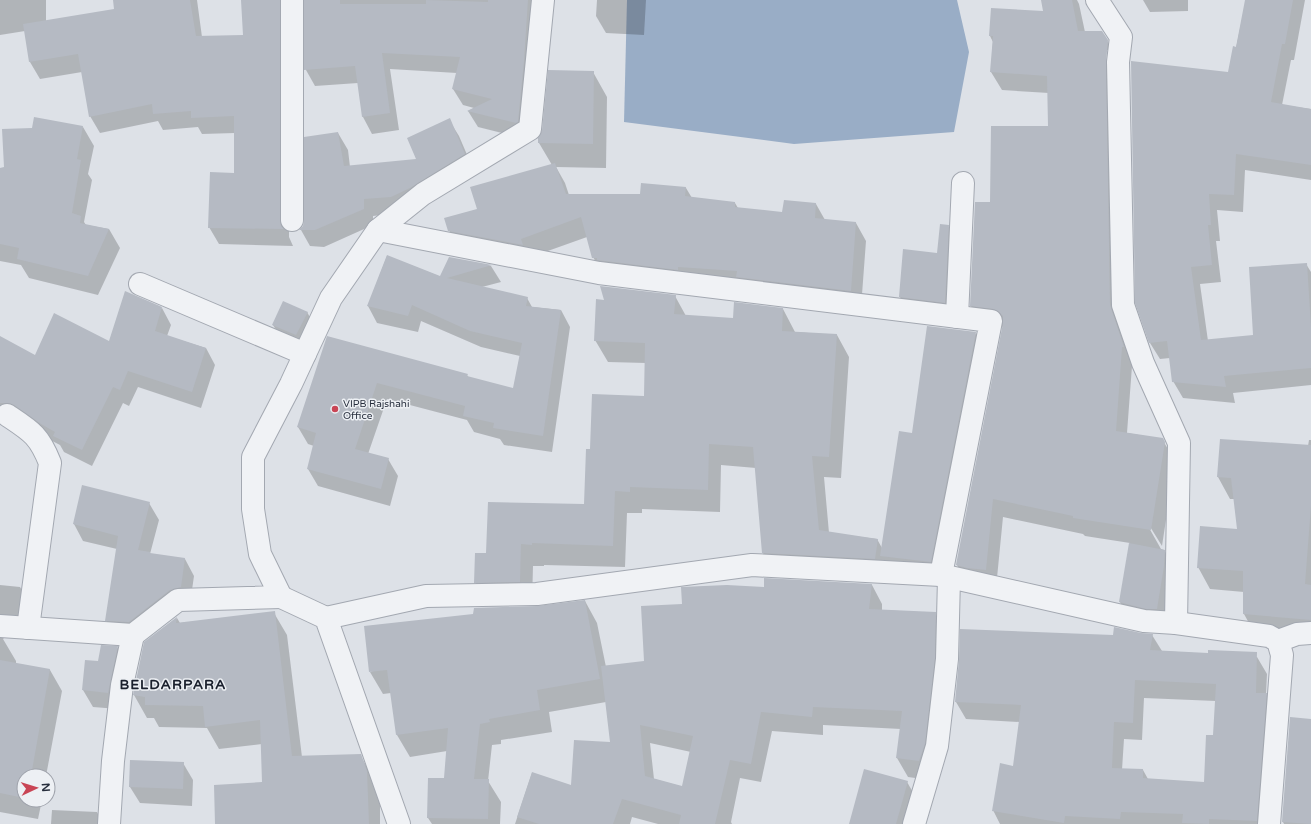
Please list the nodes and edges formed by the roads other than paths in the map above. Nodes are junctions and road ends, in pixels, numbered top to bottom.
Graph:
1 (292, 0) edge
2 (543, 0) edge
3 (1097, 0) edge
4 (963, 183) dead end
5 (292, 220) dead end
6 (378, 230) junction
7 (140, 284) dead end
8 (957, 317) junction
9 (305, 354) junction
10 (7, 415) dead end
11 (945, 576) junction
12 (281, 597) junction
13 (326, 618) junction
14 (1176, 623) junction
15 (0, 626) edge
16 (28, 628) junction
17 (1311, 633) edge
18 (133, 636) junction
19 (1278, 641) junction
20 (109, 824) edge
21 (399, 824) edge
22 (914, 824) edge
23 (1269, 824) edge

1 - 5 street
2 - 6 street
3 - 14 street
4 - 8 street
6 - 8 street
6 - 9 street
7 - 9 street
8 - 11 street
9 - 12 street
10 - 16 street
11 - 13 street
11 - 14 street
11 - 22 street
12 - 13 street
12 - 18 street
13 - 21 street
14 - 19 street
15 - 16 street
16 - 18 street
17 - 19 street
18 - 20 street
19 - 23 street

